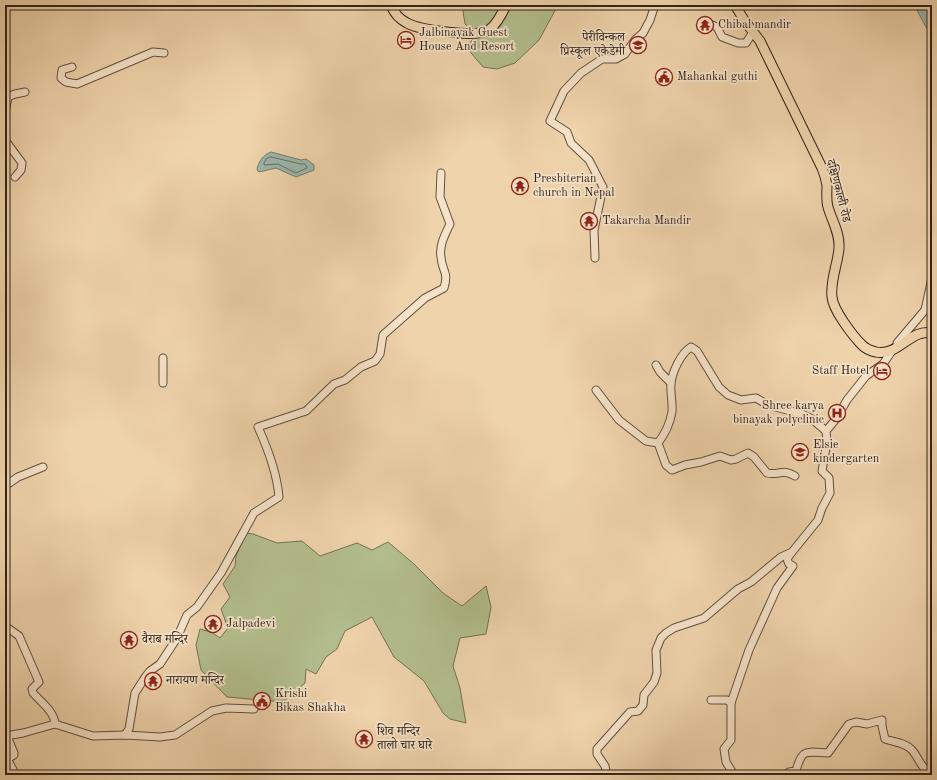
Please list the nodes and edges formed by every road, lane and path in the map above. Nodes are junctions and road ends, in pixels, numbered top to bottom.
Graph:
1 (391, 5) edge
2 (506, 5) edge
3 (655, 5) edge
4 (735, 5) edge
5 (709, 24) dead end
6 (753, 32) junction
7 (164, 53) dead end
8 (72, 67) dead end
9 (25, 92) dead end
10 (6, 98) edge
11 (5, 113) edge
12 (5, 140) edge
13 (441, 173) dead end
14 (15, 177) dead end
15 (595, 258) dead end
16 (932, 278) edge
17 (932, 333) edge
18 (895, 349) junction
19 (164, 358) dead end
20 (656, 365) dead end
21 (163, 383) dead end
22 (671, 383) junction
23 (596, 390) dead end
24 (826, 431) junction
25 (658, 443) junction
26 (43, 467) dead end
27 (795, 476) dead end
28 (5, 486) edge
29 (792, 552) junction
30 (5, 626) edge
31 (711, 700) dead end
32 (731, 703) junction
33 (254, 709) dead end
34 (55, 724) junction
35 (125, 735) junction
36 (6, 736) edge
37 (932, 774) edge
38 (16, 775) edge
39 (607, 775) edge
40 (734, 775) edge
41 (785, 775) edge

1 - 2 main road
3 - 15 street
4 - 6 main road, दक्षिणकाली रोड
5 - 6 street
6 - 18 main road, दक्षिणकाली रोड
7 - 8 street
9 - 10 street
10 - 11 street
12 - 14 street
13 - 35 street
16 - 18 street
17 - 18 main road
18 - 24 street
19 - 21 street
20 - 22 street
22 - 24 street
22 - 25 street
23 - 25 street
24 - 29 street
25 - 27 street
26 - 28 street
29 - 32 street
29 - 39 street
30 - 34 street
31 - 32 street
32 - 40 street
33 - 35 street
34 - 35 street
34 - 36 street
36 - 38 street
37 - 41 street

